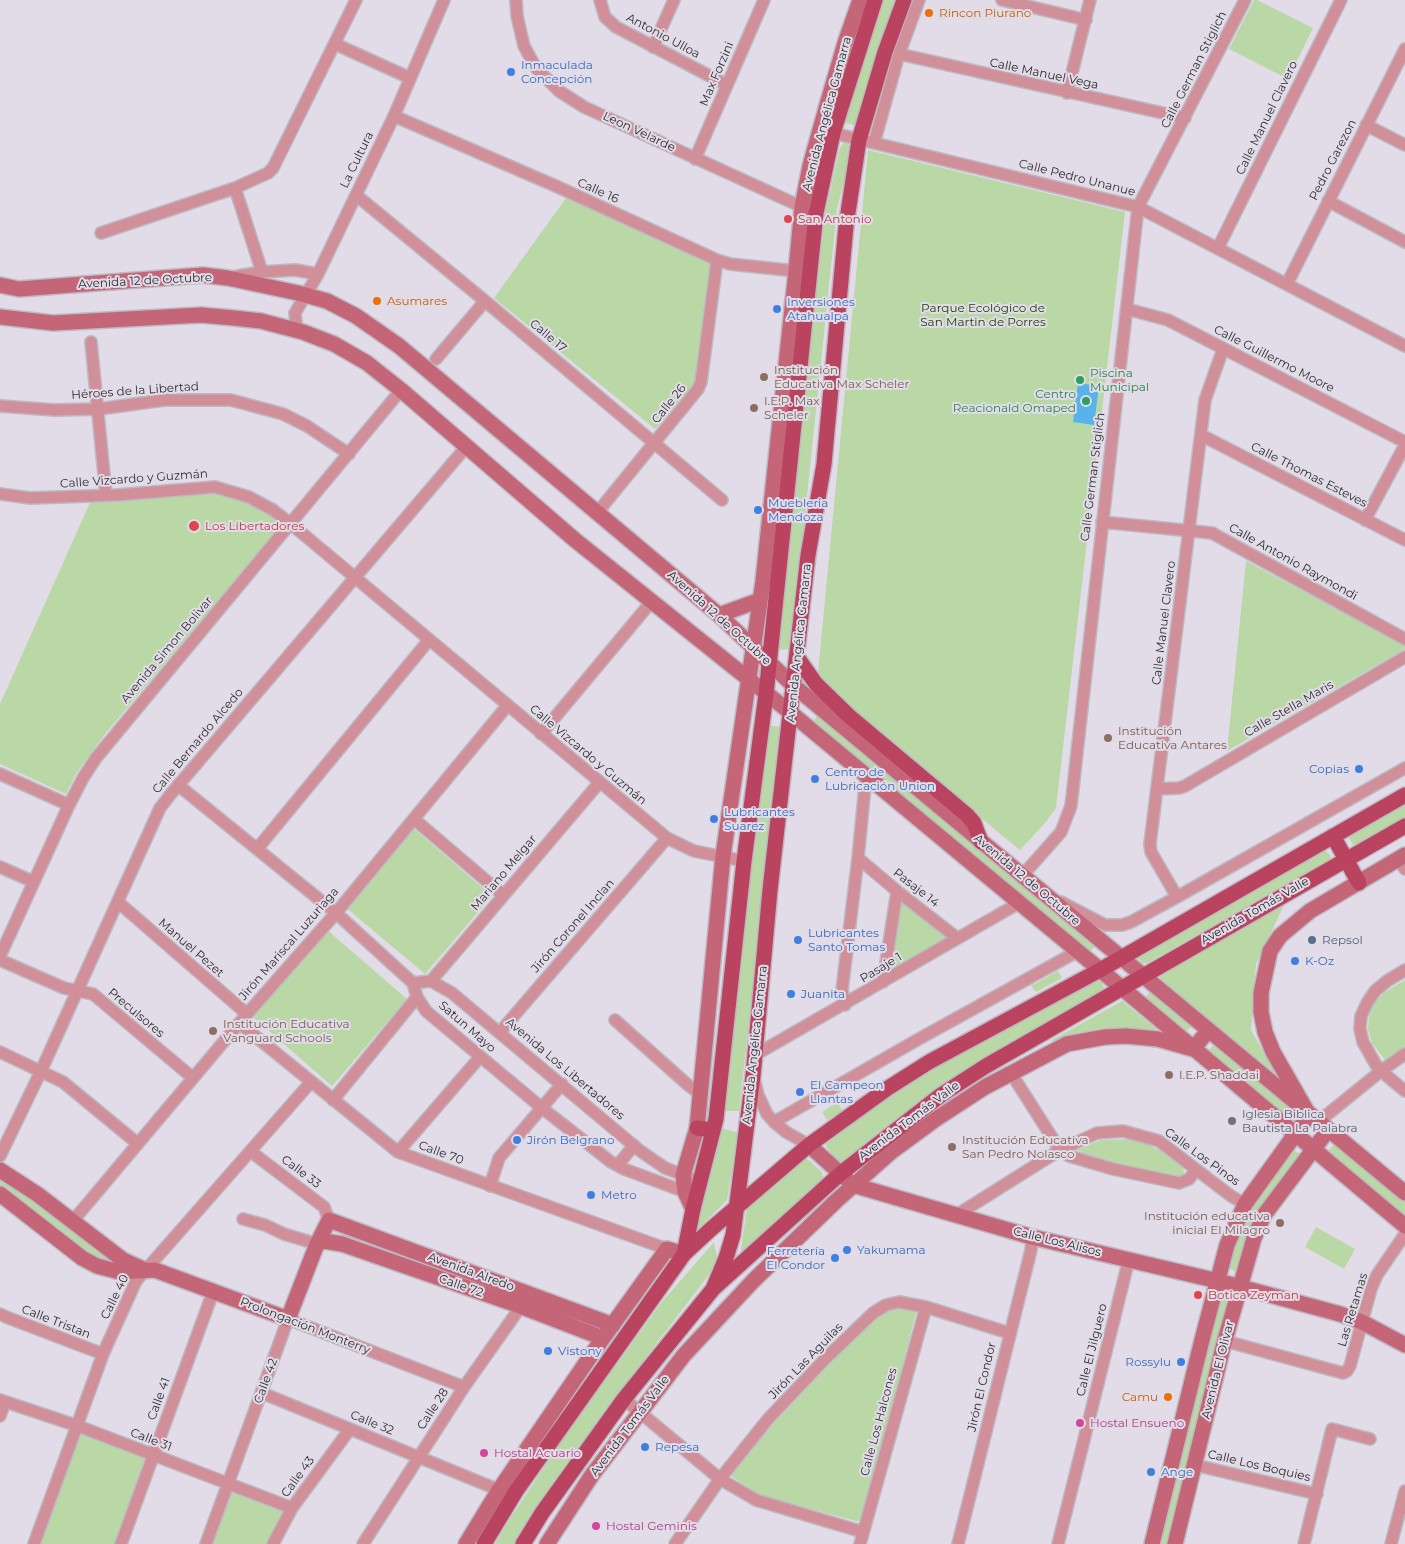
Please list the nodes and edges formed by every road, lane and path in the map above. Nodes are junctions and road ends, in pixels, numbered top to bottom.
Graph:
1 (356, 0) edge
2 (444, 0) edge
3 (516, 0) edge
4 (600, 0) edge
5 (674, 0) edge
6 (764, 0) edge
7 (860, 0) edge
8 (875, 0) edge
9 (904, 0) edge
10 (919, 0) edge
11 (1002, 0) edge
12 (1090, 0) edge
13 (1245, 0) edge
14 (1342, 0) edge
15 (1086, 20) junction
16 (335, 44) junction
17 (653, 47) junction
18 (1405, 51) edge
19 (899, 54) junction
20 (410, 78) junction
21 (727, 85) junction
22 (1067, 93) junction
23 (394, 116) junction
24 (1185, 118) junction
25 (1366, 125) junction
26 (833, 133) junction
27 (859, 140) junction
28 (874, 143) junction
29 (1405, 146) edge
30 (695, 159) junction
31 (235, 188) junction
32 (356, 195) junction
33 (1328, 201) junction
34 (802, 207) junction
35 (1138, 207) junction
36 (816, 213) junction
37 (101, 233) dead end
38 (1405, 242) edge
39 (1218, 248) junction
40 (717, 260) junction
41 (796, 271) junction
42 (262, 272) junction
43 (318, 274) junction
44 (228, 278) junction
45 (1287, 284) junction
46 (0, 285) edge
47 (306, 295) junction
48 (485, 301) junction
49 (1127, 309) junction
50 (0, 317) edge
51 (297, 331) junction
52 (91, 342) dead end
53 (1405, 346) edge
54 (1223, 349) junction
55 (436, 360) dead end
56 (401, 390) junction
57 (0, 406) edge
58 (98, 409) junction
59 (1201, 435) junction
60 (654, 444) junction
61 (1405, 444) edge
62 (466, 446) junction
63 (349, 454) junction
64 (0, 494) edge
65 (106, 495) junction
66 (722, 500) dead end
67 (596, 513) junction
68 (1365, 520) junction
69 (1102, 522) junction
70 (291, 524) junction
71 (1189, 531) junction
72 (1405, 540) edge
73 (355, 578) junction
74 (760, 600) junction
75 (652, 602) junction
76 (719, 615) junction
77 (1405, 639) edge
78 (429, 640) junction
79 (753, 647) junction
80 (1405, 657) edge
81 (797, 658) junction
82 (769, 663) junction
83 (748, 679) junction
84 (794, 686) junction
85 (766, 694) junction
86 (507, 706) junction
87 (791, 713) junction
88 (541, 734) junction
89 (1405, 768) edge
90 (0, 774) edge
91 (866, 776) junction
92 (599, 782) junction
93 (178, 785) junction
94 (1157, 789) junction
95 (1405, 795) edge
96 (69, 805) junction
97 (414, 819) junction
98 (1405, 826) edge
99 (1333, 836) junction
100 (667, 838) junction
101 (981, 842) junction
102 (257, 849) junction
103 (723, 856) junction
104 (858, 858) junction
105 (1346, 860) junction
106 (744, 861) junction
107 (1403, 861) edge
108 (0, 867) edge
109 (1022, 876) junction
110 (34, 882) junction
111 (1359, 883) junction
112 (897, 891) junction
113 (503, 895) junction
114 (1047, 896) junction
115 (1177, 897) junction
116 (118, 902) junction
117 (1019, 903) junction
118 (336, 914) junction
119 (958, 938) junction
120 (1078, 952) junction
121 (0, 956) edge
122 (1121, 958) junction
123 (0, 960) edge
124 (1100, 970) junction
125 (1405, 970) edge
126 (1143, 976) junction
127 (431, 981) junction
128 (413, 982) junction
129 (883, 982) junction
130 (1122, 988) junction
131 (78, 991) junction
132 (417, 997) junction
133 (845, 1005) junction
134 (243, 1018) junction
135 (615, 1020) dead end
136 (1208, 1031) junction
137 (500, 1032) junction
138 (1193, 1049) junction
139 (0, 1052) edge
140 (1405, 1054) edge
141 (755, 1055) junction
142 (480, 1057) junction
143 (41, 1071) junction
144 (1381, 1071) junction
145 (1011, 1073) junction
146 (753, 1076) junction
147 (193, 1078) junction
148 (311, 1082) junction
149 (562, 1084) junction
150 (1405, 1091) edge
151 (700, 1094) junction
152 (333, 1100) junction
153 (542, 1108) junction
154 (774, 1122) junction
155 (1318, 1122) junction
156 (697, 1128) junction
157 (713, 1130) junction
158 (1294, 1134) junction
159 (137, 1143) junction
160 (634, 1145) junction
161 (809, 1145) junction
162 (1313, 1149) junction
163 (1060, 1150) junction
164 (250, 1151) junction
165 (398, 1152) junction
166 (0, 1156) edge
167 (618, 1166) junction
168 (0, 1170) edge
169 (1196, 1170) junction
170 (840, 1174) junction
171 (683, 1175) junction
172 (700, 1181) junction
173 (853, 1185) junction
174 (490, 1186) junction
175 (0, 1194) edge
176 (1405, 1194) edge
177 (691, 1199) junction
178 (1245, 1204) junction
179 (735, 1209) junction
180 (955, 1216) junction
181 (242, 1219) dead end
182 (329, 1220) junction
183 (72, 1222) junction
184 (1405, 1226) edge
185 (350, 1227) junction
186 (1405, 1234) edge
187 (1032, 1237) junction
188 (317, 1244) junction
189 (342, 1244) junction
190 (667, 1249) junction
191 (684, 1254) junction
192 (1129, 1259) junction
193 (145, 1270) junction
194 (1218, 1281) junction
195 (1240, 1286) junction
196 (713, 1289) junction
197 (213, 1292) junction
198 (531, 1294) junction
199 (520, 1306) junction
200 (926, 1307) junction
201 (0, 1314) edge
202 (288, 1319) junction
203 (1362, 1322) junction
204 (613, 1325) junction
205 (1010, 1333) junction
206 (603, 1338) junction
207 (1225, 1341) junction
208 (1405, 1345) edge
209 (103, 1354) junction
210 (464, 1387) junction
211 (262, 1393) junction
212 (624, 1399) junction
213 (3, 1401) edge
214 (640, 1412) junction
215 (0, 1416) edge
216 (78, 1426) junction
217 (350, 1429) junction
218 (1370, 1439) dead end
219 (153, 1456) junction
220 (418, 1457) junction
221 (1195, 1464) junction
222 (720, 1479) junction
223 (229, 1485) junction
224 (499, 1490) junction
225 (1405, 1491) edge
226 (1317, 1494) junction
227 (292, 1508) junction
228 (1402, 1518) edge
229 (863, 1532) junction
230 (34, 1544) edge
231 (121, 1544) edge
232 (206, 1544) edge
233 (273, 1544) edge
234 (363, 1544) edge
235 (466, 1544) edge
236 (484, 1544) edge
237 (523, 1544) edge
238 (547, 1544) edge
239 (675, 1544) edge
240 (860, 1544) edge
241 (958, 1544) edge
242 (1058, 1544) edge
243 (1152, 1544) edge
244 (1175, 1544) edge
245 (1304, 1544) edge
246 (1392, 1544) edge

1 - 16 street
2 - 20 street, La Cultura
3 - 30 street, Leon Velarde
4 - 17 street, Antonio Ulloa
5 - 17 street
6 - 21 street, Max Forzini
7 - 34 main road, Avenida Angélica Gamarra
8 - 26 main road, Avenida Angélica Gamarra
9 - 27 main road, Avenida Angélica Gamarra
10 - 19 street
11 - 15 street
12 - 15 street
13 - 24 street, Calle German Stiglich
14 - 39 street, Calle Manuel Clavero
15 - 22 street
16 - 20 street
16 - 31 street
17 - 21 street, Antonio Ulloa
18 - 25 street, Pedro Garezon
19 - 22 street, Calle Manuel Vega
19 - 28 street
20 - 23 street, La Cultura
21 - 30 street, Max Forzini
22 - 24 street, Calle Manuel Vega
23 - 32 street, La Cultura
23 - 40 street, Calle 16
24 - 35 street, Calle German Stiglich
25 - 29 street
25 - 33 street, Pedro Garezon
26 - 27 street, Calle Pedro Unanue
26 - 36 main road, Avenida Angélica Gamarra
27 - 28 street, Calle Pedro Unanue
27 - 81 main road, Avenida Angélica Gamarra
28 - 35 street, Calle Pedro Unanue
30 - 34 street, Leon Velarde
31 - 37 street
31 - 42 street
32 - 43 street, La Cultura
32 - 48 street, Calle 17
33 - 38 street
33 - 45 street, Pedro Garezon
34 - 36 main road, Leon Velarde
34 - 41 main road, Avenida Angélica Gamarra
35 - 39 street, Calle Pedro Unanue
35 - 49 street, Calle German Stiglich
36 - 82 main road, Avenida Angélica Gamarra
39 - 45 street, Calle Pedro Unanue
40 - 41 street, Calle 16
40 - 60 street, Calle 26
41 - 74 main road, Avenida Angélica Gamarra
42 - 43 street
42 - 44 street
43 - 47 street, La Cultura
44 - 46 main road, Avenida 12 de Octubre
44 - 47 main road, Avenida 12 de Octubre
45 - 53 street, Calle Pedro Unanue
47 - 51 street, La Cultura
47 - 67 main road, Avenida 12 de Octubre
48 - 55 street
48 - 60 street, Calle 17
49 - 54 street, Calle Guillermo Moore
49 - 69 street, Calle German Stiglich
50 - 51 main road, Avenida 12 de Octubre
51 - 56 main road, Avenida 12 de Octubre
52 - 58 street
54 - 59 street, Calle Manuel Clavero
54 - 61 street, Calle Guillermo Moore
56 - 62 main road, Avenida 12 de Octubre
56 - 63 street, Avenida Simon Bolivar
57 - 58 street, Héroes de la Libertad
58 - 63 street, Héroes de la Libertad
58 - 65 street
59 - 68 street, Calle Thomas Esteves
59 - 71 street, Calle Manuel Clavero
60 - 66 street, Calle 17
60 - 67 street, Calle 26
61 - 68 street
62 - 73 street, Calle Bernardo Alcedo
62 - 75 main road, Avenida 12 de Octubre
63 - 70 street, Avenida Simon Bolivar
64 - 65 street, Calle Vizcardo y Guzmán
65 - 70 street, Calle Vizcardo y Guzmán
67 - 76 main road, Avenida 12 de Octubre
68 - 72 street, Calle Thomas Esteves
69 - 71 street, Calle Antonio Raymondi
69 - 109 street, Calle German Stiglich
70 - 73 street, Calle Vizcardo y Guzmán
70 - 96 street, Avenida Simon Bolivar
71 - 77 street, Calle Antonio Raymondi
71 - 94 street, Calle Manuel Clavero
73 - 78 street, Calle Vizcardo y Guzmán
73 - 93 street, Calle Bernardo Alcedo
74 - 76 main road
74 - 79 main road, Avenida Angélica Gamarra
75 - 83 main road, Avenida 12 de Octubre
75 - 88 street
76 - 79 main road, Avenida 12 de Octubre
78 - 86 street, Calle Vizcardo y Guzmán
78 - 102 street
79 - 82 main road, Avenida 12 de Octubre
79 - 83 main road, Avenida Angélica Gamarra
80 - 94 street, Calle Stella Maris
81 - 84 main road, Avenida Angélica Gamarra
81 - 101 main road
82 - 84 main road, Avenida 12 de Octubre
82 - 85 main road, Avenida Angélica Gamarra
83 - 85 main road, Avenida 12 de Octubre
83 - 103 main road, Avenida Angélica Gamarra
84 - 87 main road, Avenida Angélica Gamarra
84 - 101 main road, Avenida 12 de Octubre
85 - 87 main road, Avenida 12 de Octubre
85 - 106 main road, Avenida Angélica Gamarra
86 - 88 street, Calle Vizcardo y Guzmán
86 - 97 street, Jirón Mariscal Luzuriaga
87 - 91 main road, Avenida 12 de Octubre
87 - 141 main road, Avenida Angélica Gamarra
88 - 92 street, Calle Vizcardo y Guzmán
89 - 115 street
90 - 96 street
91 - 104 street
91 - 117 main road, Avenida 12 de Octubre
92 - 100 street, Calle Vizcardo y Guzmán
92 - 113 street, Mariano Melgar
93 - 102 street
93 - 116 street, Calle Bernardo Alcedo
94 - 115 street, Calle Manuel Clavero
95 - 99 main road
96 - 110 street, Avenida Simon Bolivar
97 - 113 street
97 - 118 street, Jirón Mariscal Luzuriaga
98 - 105 main road, Avenida Tomás Valle
99 - 105 main road
99 - 122 main road
100 - 103 street, Calle Vizcardo y Guzmán
100 - 137 street, Jirón Coronel Inclan
101 - 109 main road, Avenida 12 de Octubre
102 - 118 street
103 - 106 street, Calle Vizcardo y Guzmán
103 - 151 main road, Avenida Angélica Gamarra
104 - 112 street, Pasaje 14
104 - 133 street
105 - 111 main road
105 - 126 main road, Avenida Tomás Valle
106 - 157 main road, Avenida Angélica Gamarra
107 - 111 main road
108 - 110 street
109 - 114 main road, Avenida 12 de Octubre
110 - 121 street, Avenida Simon Bolivar
111 - 155 main road
112 - 119 street, Pasaje 14
112 - 129 street
113 - 127 street, Mariano Melgar
114 - 115 street
114 - 122 main road, Avenida 12 de Octubre
116 - 131 street, Calle Bernardo Alcedo
116 - 134 street, Manuel Pezet
117 - 119 street, Pasaje 1
117 - 120 main road, Avenida 12 de Octubre
118 - 128 street
118 - 134 street, Jirón Mariscal Luzuriaga
119 - 129 street, Pasaje 1
120 - 124 main road, Avenida 12 de Octubre
120 - 154 street
122 - 124 main road
122 - 126 main road, Avenida 12 de Octubre
123 - 131 street, Preculsores
124 - 130 main road, Avenida 12 de Octubre
124 - 161 main road
125 - 144 street
126 - 130 main road, Avenida Tomás Valle
126 - 136 main road, Avenida 12 de Octubre
127 - 128 street
127 - 137 street, Avenida Los Libertadores
128 - 132 street, Satun Mayo
129 - 133 street, Pasaje 1
130 - 138 main road, Avenida 12 de Octubre
130 - 170 main road, Avenida Tomás Valle
131 - 143 street, Calle Bernardo Alcedo
131 - 147 street, Preculsores
132 - 142 street, Satun Mayo
132 - 152 street
133 - 141 street, Pasaje 1
134 - 147 street, Jirón Mariscal Luzuriaga
134 - 148 street, Calle 70
135 - 151 street
136 - 138 main road
136 - 155 main road, Avenida 12 de Octubre
137 - 149 street, Avenida Los Libertadores
138 - 145 main road, Avenida Tomás Valle
138 - 158 main road, Avenida 12 de Octubre
139 - 143 street
140 - 144 street
141 - 146 main road, Avenida Angélica Gamarra
142 - 153 street, Satun Mayo
142 - 165 street
143 - 159 street
143 - 166 street, Calle Bernardo Alcedo
144 - 150 street
144 - 155 street
145 - 163 street
145 - 173 main road, Avenida Tomás Valle
146 - 154 street, Calle Los Alisos
146 - 179 main road, Avenida Angélica Gamarra
147 - 159 street, Jirón Mariscal Luzuriaga
148 - 152 street, Calle 70
148 - 164 street, Calle 40
149 - 153 street
149 - 160 street, Avenida Los Libertadores
151 - 156 main road, Avenida Angélica Gamarra
152 - 165 street, Calle 70
153 - 167 street, Satun Mayo
153 - 174 street
154 - 161 street, Calle Los Alisos
155 - 158 main road, Avenida El Olivar
155 - 162 main road, Avenida El Olivar
155 - 176 main road, Avenida 12 de Octubre
156 - 157 main road
156 - 171 main road, Avenida Angélica Gamarra
157 - 172 main road, Avenida Angélica Gamarra
158 - 162 main road, Avenida 12 de Octubre
158 - 178 main road, Avenida El Olivar
159 - 183 street, Jirón Mariscal Luzuriaga
160 - 167 street
160 - 171 street, Avenida Los Libertadores
161 - 170 main road, Calle Los Alisos
161 - 179 main road
162 - 184 main road, Avenida 12 de Octubre
162 - 195 main road, Avenida El Olivar
163 - 169 street
163 - 169 street, Calle Los Pinos
163 - 180 street, Calle Los Pinos
164 - 182 street, Calle 33
164 - 193 street, Calle 40
165 - 174 street, Calle 70
167 - 177 street, Satun Mayo
168 - 183 main road
169 - 178 street, Calle Los Pinos
170 - 173 main road, Calle Los Alisos
170 - 196 main road, Avenida Tomás Valle
171 - 172 street, Avenida Los Libertadores
171 - 177 main road, Avenida Angélica Gamarra
172 - 177 main road, Avenida Angélica Gamarra
173 - 180 main road, Calle Los Alisos
173 - 214 main road, Avenida Tomás Valle
174 - 190 street, Calle 70
175 - 193 main road
177 - 191 main road, Avenida Angélica Gamarra
178 - 194 main road, Avenida El Olivar
179 - 191 main road
179 - 196 main road, Avenida Angélica Gamarra
180 - 187 main road, Calle Los Alisos
181 - 188 street
182 - 185 main road, Avenida Alredo
182 - 188 main road, Calle 42
183 - 193 main road
185 - 189 main road
185 - 198 main road, Avenida Alredo
186 - 203 street, Las Retamas
187 - 192 main road, Calle Los Alisos
187 - 205 street, Jirón El Condor
188 - 189 main road, Calle 72
188 - 202 main road, Calle 42
189 - 199 main road, Calle 72
190 - 191 main road
190 - 204 main road
191 - 236 main road
192 - 194 main road, Calle Los Alisos
192 - 242 street, Calle El Jilguero
193 - 197 main road, Prolongación Monterry
193 - 209 street, Calle 40
194 - 195 main road, Calle Los Alisos
194 - 243 main road, Avenida El Olivar
195 - 203 main road, Calle Los Alisos
195 - 207 main road, Avenida El Olivar
196 - 212 main road, Avenida Tomás Valle
197 - 202 main road, Prolongación Monterry
197 - 219 street, Calle 41
198 - 199 street, Calle 28
198 - 204 main road, Avenida Alredo
199 - 206 main road, Calle 72
199 - 210 street, Calle 28
200 - 205 street, Jirón Las Aguilas
200 - 222 street, Jirón Las Aguilas
200 - 229 street, Calle Los Halcones
201 - 209 street, Calle Tristan
202 - 210 street, Prolongación Monterry
202 - 211 street, Calle 42
203 - 207 street, Las Retamas
203 - 208 main road, Calle Los Alisos
204 - 206 main road
205 - 241 street, Jirón El Condor
206 - 224 main road
207 - 221 main road, Avenida El Olivar
209 - 216 street, Calle 40
210 - 220 street, Calle 28
211 - 217 street, Calle 32
211 - 223 street, Calle 42
212 - 214 street
212 - 237 main road, Avenida Tomás Valle
213 - 215 street
213 - 216 street, Calle 31
214 - 222 street
214 - 238 main road, Avenida Tomás Valle
216 - 219 street, Calle 31
216 - 230 street, Calle 40
217 - 220 street, Calle 32
217 - 227 street, Calle 43
218 - 226 street
219 - 223 street, Calle 31
219 - 231 street, Calle 41
220 - 224 street, Calle 32
220 - 234 street, Calle 28
221 - 226 street, Calle Los Boquies
221 - 244 main road, Avenida El Olivar
222 - 229 street
222 - 239 street, Jirón Las Aguilas
223 - 227 street, Calle 31
223 - 232 street, Calle 42
224 - 235 main road
225 - 228 street
226 - 245 street
227 - 233 street, Calle 43
228 - 246 street
229 - 240 street, Calle Los Halcones

